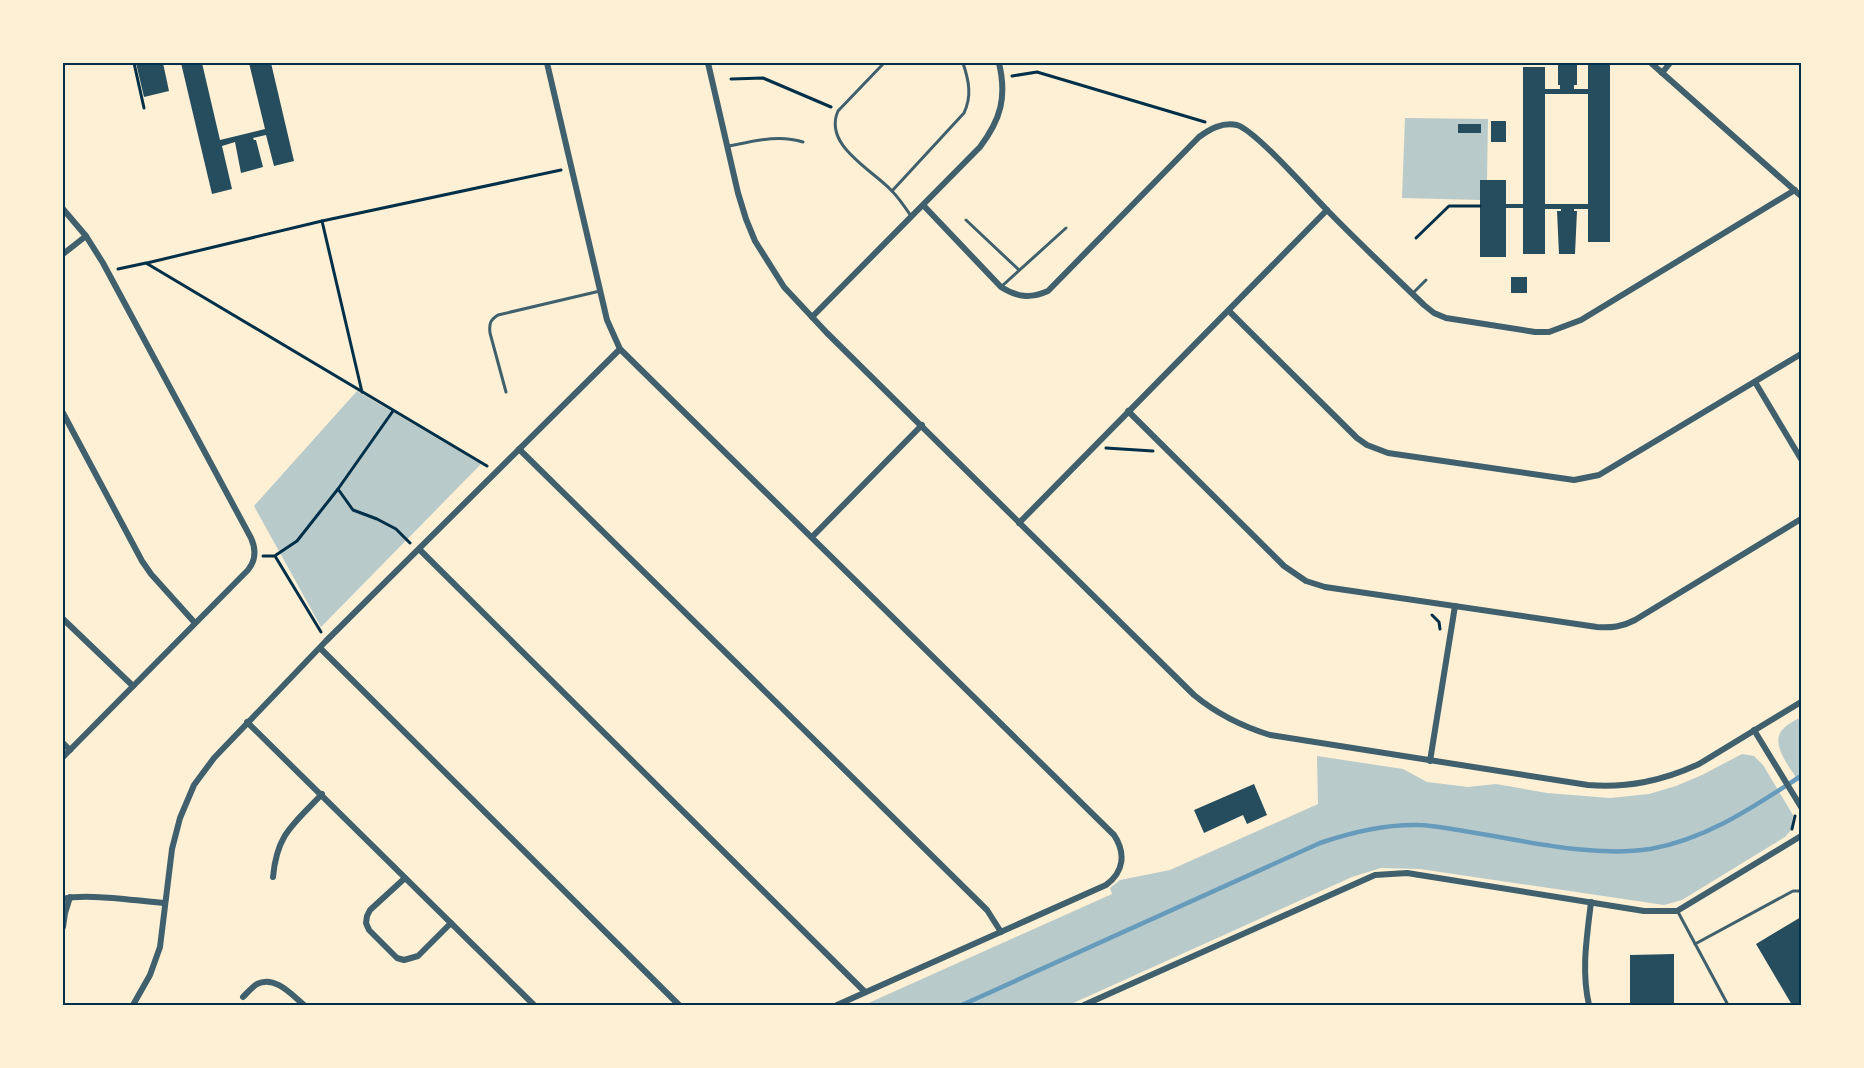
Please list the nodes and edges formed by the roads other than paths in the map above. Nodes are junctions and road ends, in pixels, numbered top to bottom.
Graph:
1 (547, 63) edge
2 (708, 63) edge
3 (884, 63) edge
4 (963, 63) edge
5 (999, 63) edge
6 (1651, 63) edge
7 (1670, 63) edge
8 (1662, 73) junction
9 (803, 142) dead end
10 (727, 146) junction
11 (1796, 190) junction
12 (892, 191) junction
13 (1801, 196) edge
14 (924, 206) junction
15 (63, 209) edge
16 (1327, 210) junction
17 (912, 218) junction
18 (966, 220) dead end
19 (1066, 228) dead end
20 (86, 236) junction
21 (63, 254) edge
22 (1019, 270) junction
23 (1426, 280) dead end
24 (1001, 287) junction
25 (600, 291) junction
26 (1412, 294) junction
27 (1228, 311) junction
28 (812, 317) junction
29 (620, 349) junction
30 (1801, 354) edge
31 (1755, 382) junction
32 (506, 392) dead end
33 (1128, 411) junction
34 (63, 413) edge
35 (922, 425) junction
36 (519, 449) junction
37 (1801, 459) edge
38 (1801, 519) edge
39 (1019, 523) junction
40 (812, 537) junction
41 (419, 549) junction
42 (1455, 606) junction
43 (63, 620) edge
44 (195, 623) junction
45 (320, 648) junction
46 (134, 686) junction
47 (1801, 702) edge
48 (247, 722) junction
49 (1754, 730) junction
50 (63, 743) edge
51 (70, 750) junction
52 (63, 758) edge
53 (1430, 761) junction
54 (322, 794) junction
55 (1801, 807) edge
56 (1801, 836) edge
57 (273, 876) dead end
58 (405, 878) junction
59 (1801, 891) edge
60 (67, 898) edge
61 (1591, 902) junction
62 (165, 903) junction
63 (1677, 911) junction
64 (452, 923) junction
65 (63, 927) edge
66 (1001, 932) junction
67 (1695, 944) junction
68 (865, 992) junction
69 (243, 997) dead end
70 (133, 1005) edge
71 (304, 1005) edge
72 (534, 1005) edge
73 (679, 1005) edge
74 (837, 1005) edge
75 (1084, 1005) edge
76 (1589, 1005) edge
77 (1728, 1005) edge

1 - 25 street
2 - 10 street
3 - 12 lane
4 - 12 lane
5 - 14 street
6 - 8 street
7 - 8 street
8 - 11 street
9 - 10 lane
10 - 28 street
11 - 13 street
11 - 26 street
12 - 17 lane
14 - 17 street
14 - 24 street
15 - 20 street
16 - 24 street
16 - 26 street
16 - 27 street
17 - 28 street
18 - 22 lane
19 - 22 lane
20 - 21 street
20 - 44 street
22 - 24 lane
23 - 26 lane
25 - 29 street
25 - 32 lane
27 - 31 street
27 - 33 street
28 - 35 street
29 - 36 street
29 - 40 street
30 - 31 street
31 - 37 street
33 - 39 street
33 - 42 street
34 - 44 street
35 - 39 street
35 - 40 street
36 - 41 street
36 - 66 street
38 - 42 street
39 - 53 street
40 - 66 street
41 - 45 street
41 - 68 street
42 - 53 street
43 - 46 street
44 - 46 street
45 - 48 street
45 - 73 street
46 - 51 street
47 - 49 street
48 - 54 street
48 - 62 street
49 - 53 street
49 - 55 street
50 - 51 street
51 - 52 street
54 - 57 street
54 - 58 street
56 - 63 street
58 - 64 street
58 - 64 street
59 - 67 lane
60 - 62 street
60 - 65 street
61 - 63 street
61 - 75 street
61 - 76 street
62 - 70 street
63 - 67 lane
64 - 72 street
66 - 68 street
67 - 77 lane
68 - 74 street
69 - 71 street

